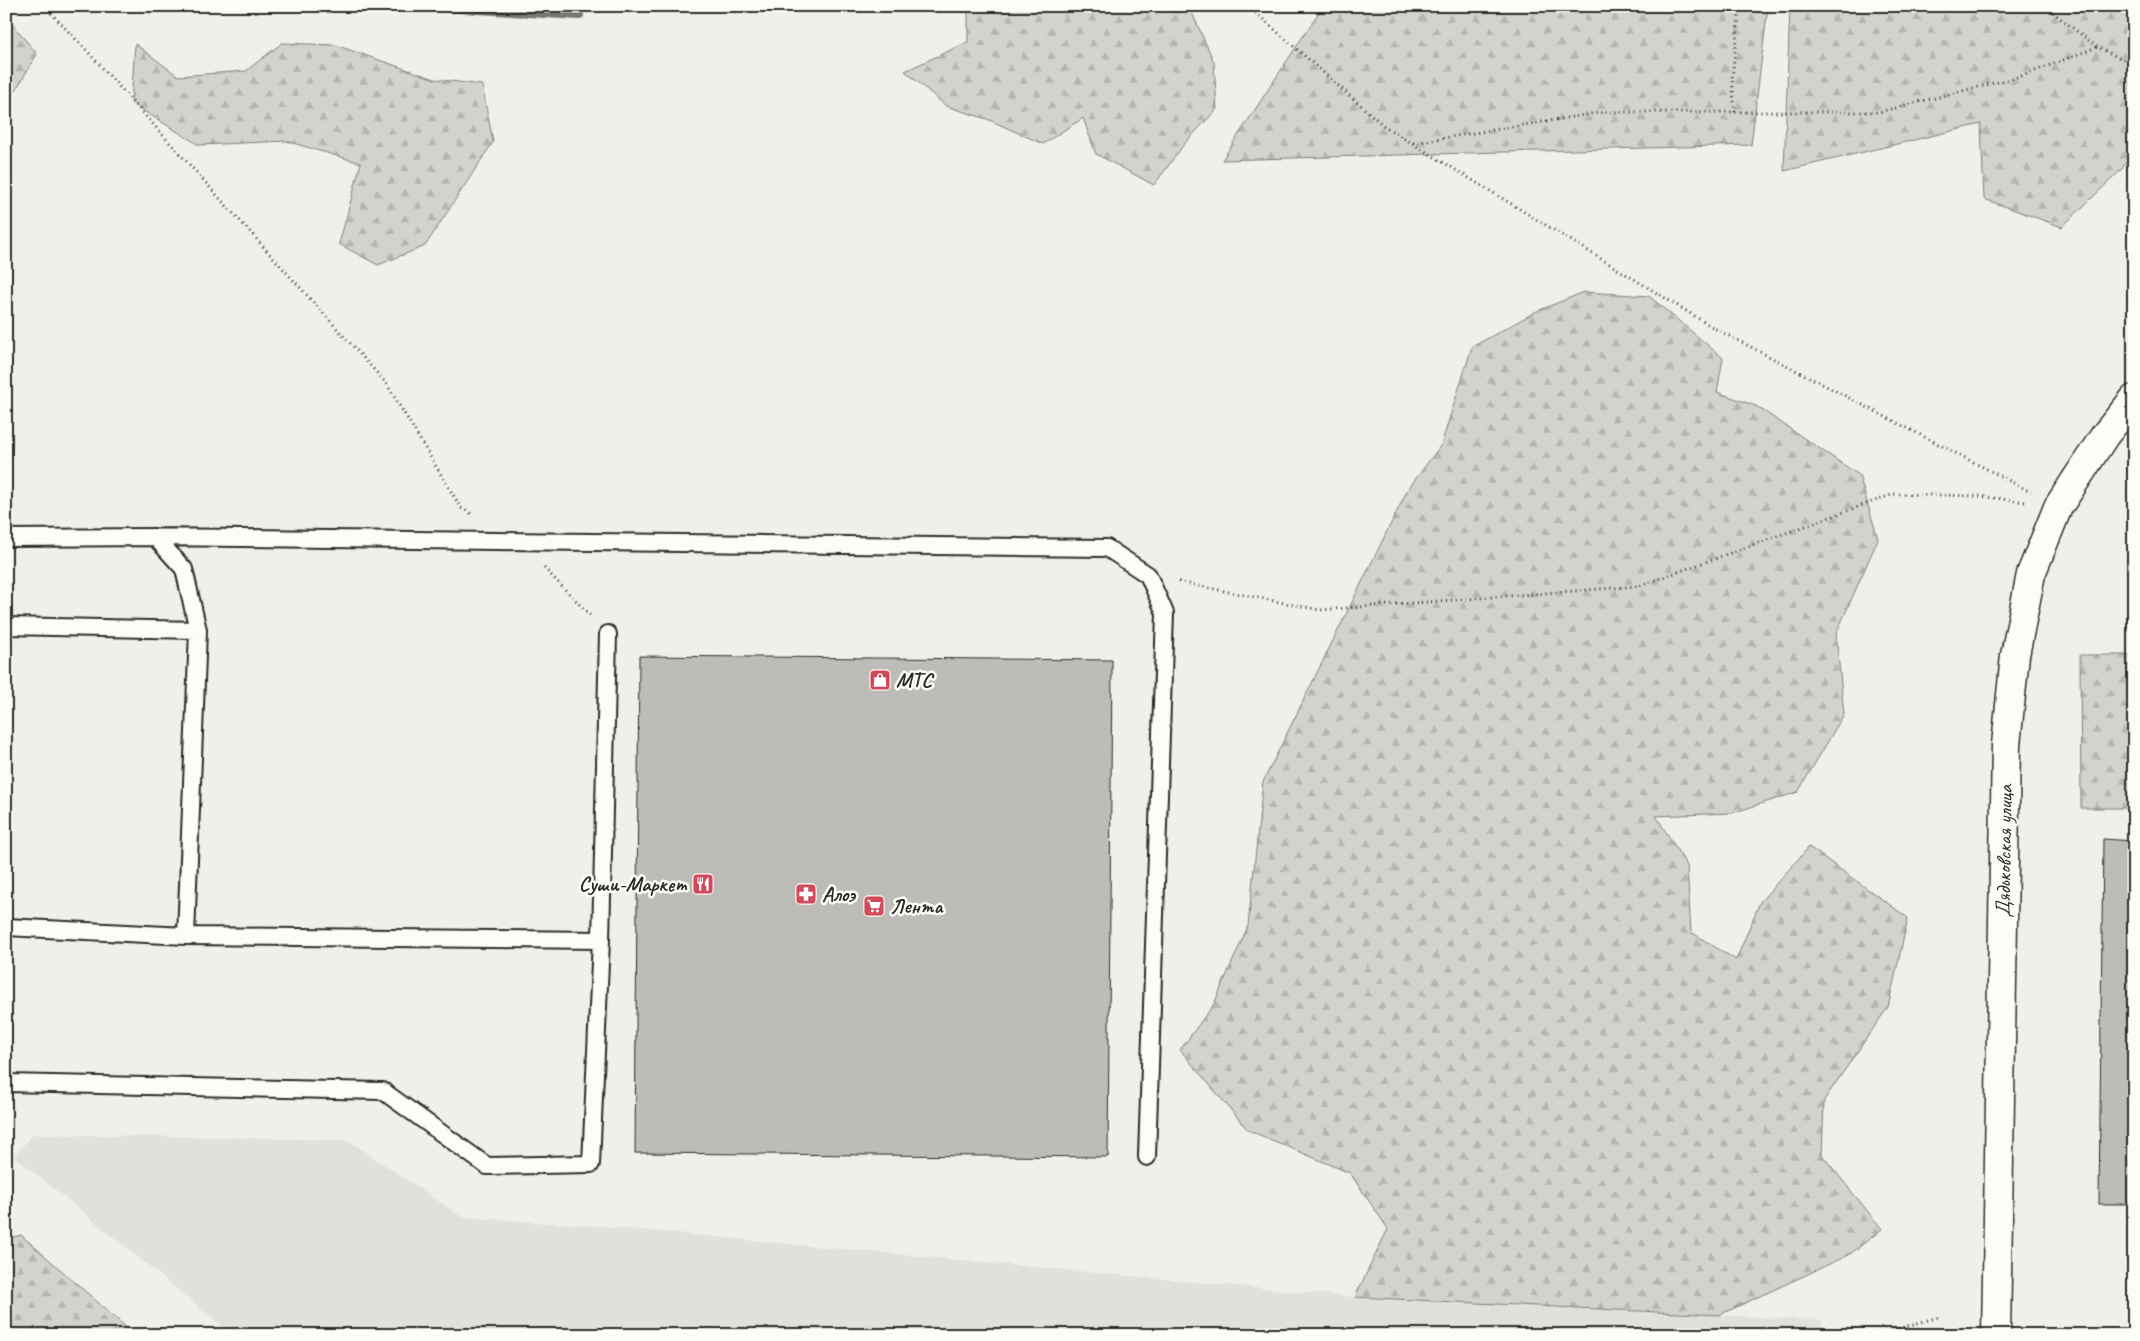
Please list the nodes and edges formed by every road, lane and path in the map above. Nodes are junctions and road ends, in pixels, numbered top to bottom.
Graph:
1 (44, 6) edge
2 (1248, 6) edge
3 (1740, 6) edge
4 (2045, 6) edge
5 (2097, 47) junction
6 (2134, 65) edge
7 (1735, 112) junction
8 (1412, 143) junction
9 (2134, 399) edge
10 (2058, 507) junction
11 (478, 518) dead end
12 (155, 537) junction
13 (6, 538) edge
14 (520, 543) junction
15 (1148, 575) junction
16 (6, 626) edge
17 (198, 630) junction
18 (608, 634) joint
19 (6, 927) edge
20 (186, 936) junction
21 (601, 940) junction
22 (6, 1083) edge
23 (1148, 1157) dead end
24 (1939, 1317) dead end
25 (1874, 1335) edge
26 (1996, 1335) edge

1 - 11 path
2 - 8 path
3 - 7 path
4 - 5 path
5 - 6 path
5 - 7 path
7 - 8 path
8 - 10 path
9 - 10 street, Дядьковская улица
10 - 15 path
10 - 26 street, Дядьковская улица
12 - 13 lane
12 - 14 lane
12 - 17 lane
14 - 15 lane
14 - 18 path
15 - 23 lane
16 - 17 lane
17 - 20 lane
18 - 21 lane
19 - 20 lane
20 - 21 lane
21 - 22 lane
24 - 25 path

